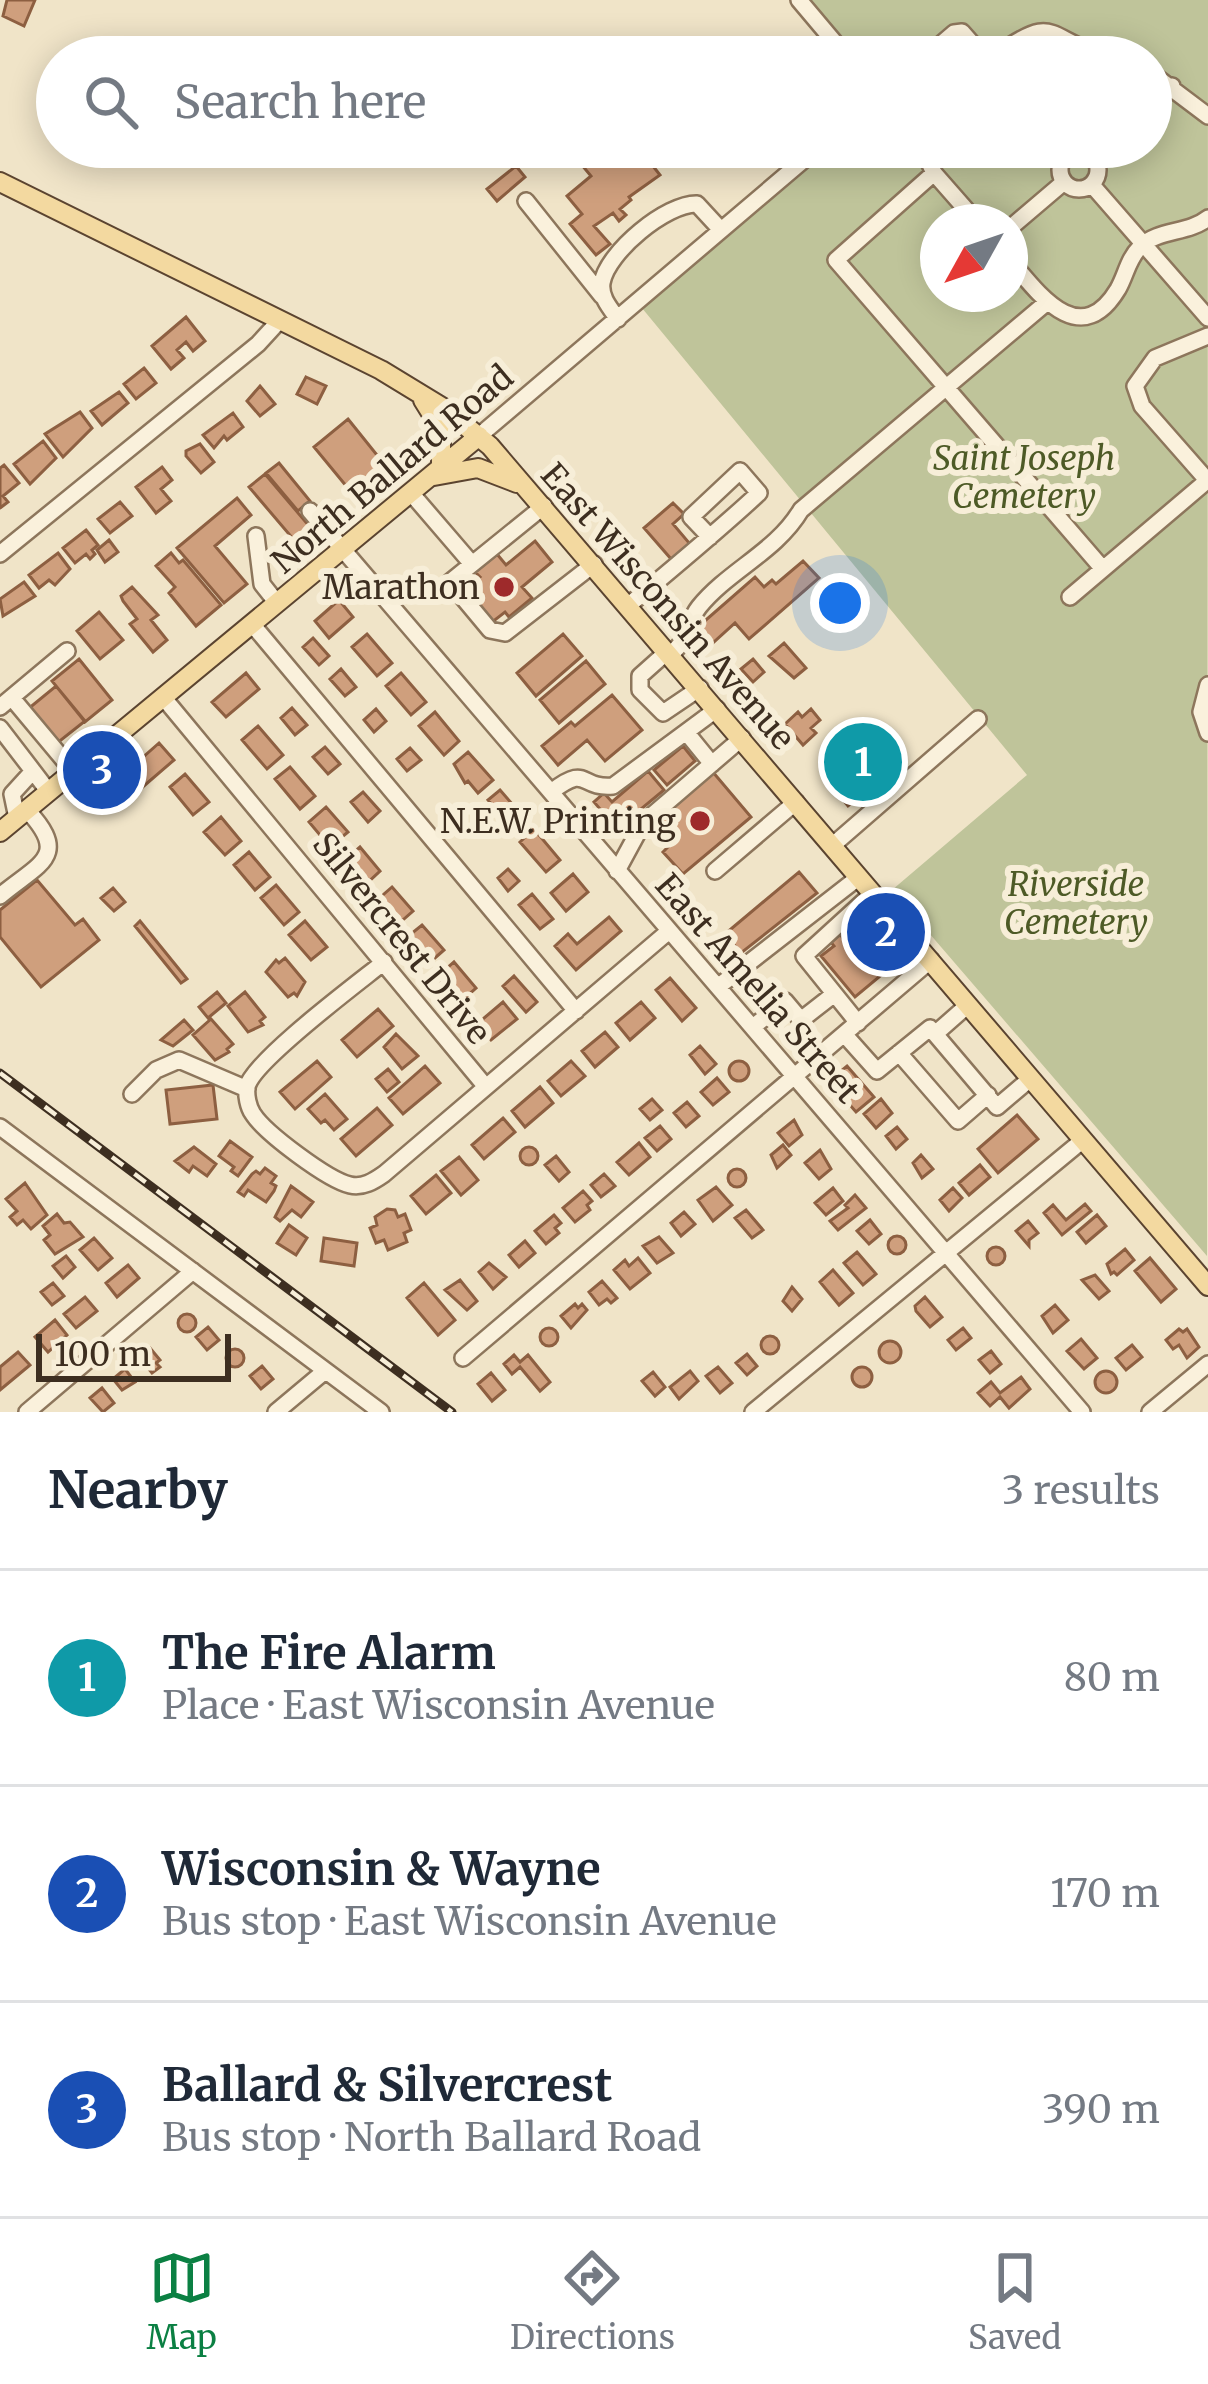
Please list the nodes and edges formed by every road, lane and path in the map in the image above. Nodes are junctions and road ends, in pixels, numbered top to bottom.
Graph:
1 (800, 0) edge
2 (830, 36) edge
3 (1028, 36) edge
4 (1062, 36) edge
5 (1172, 86) edge
6 (1208, 116) edge
7 (794, 168) edge
8 (931, 168) edge
9 (1061, 168) edge
10 (1098, 168) edge
11 (934, 173) junction
12 (0, 182) edge
13 (1064, 182) junction
14 (1092, 184) junction
15 (526, 201) dead end
16 (961, 204) edge
17 (1028, 213) edge
18 (1208, 218) edge
19 (721, 230) junction
20 (1143, 244) junction
21 (1028, 282) edge
22 (602, 296) junction
23 (1046, 303) junction
24 (1208, 318) edge
25 (618, 319) junction
26 (280, 320) junction
27 (1208, 336) edge
28 (944, 386) junction
29 (417, 391) junction
30 (479, 436) junction
31 (435, 473) junction
32 (1208, 480) edge
33 (530, 490) junction
34 (411, 493) junction
35 (544, 506) junction
36 (310, 511) dead end
37 (256, 536) dead end
38 (710, 537) junction
39 (343, 548) junction
40 (0, 554) edge
41 (472, 564) junction
42 (594, 564) junction
43 (1102, 569) junction
44 (1070, 597) dead end
45 (277, 603) junction
46 (629, 604) junction
47 (252, 624) junction
48 (68, 651) dead end
49 (669, 652) junction
50 (1208, 685) edge
51 (700, 688) junction
52 (164, 697) junction
53 (6, 702) edge
54 (717, 709) junction
55 (978, 719) dead end
56 (0, 728) edge
57 (686, 732) junction
58 (1208, 734) edge
59 (742, 738) junction
60 (712, 764) junction
61 (33, 771) junction
62 (74, 772) junction
63 (49, 792) junction
64 (551, 792) junction
65 (796, 802) junction
66 (22, 814) junction
67 (0, 832) edge
68 (833, 845) junction
69 (617, 871) junction
70 (715, 872) dead end
71 (860, 877) junction
72 (873, 893) junction
73 (0, 896) edge
74 (669, 931) junction
75 (931, 960) junction
76 (384, 962) junction
77 (718, 986) junction
78 (833, 994) junction
79 (968, 1005) junction
80 (576, 1011) junction
81 (753, 1027) junction
82 (851, 1028) junction
83 (934, 1034) junction
84 (899, 1053) junction
85 (795, 1075) junction
86 (1030, 1078) junction
87 (486, 1088) junction
88 (247, 1089) junction
89 (132, 1094) dead end
90 (988, 1095) junction
91 (0, 1127) edge
92 (1083, 1140) junction
93 (946, 1251) junction
94 (193, 1271) junction
95 (1208, 1286) edge
96 (463, 1358) dead end
97 (1208, 1364) edge
98 (325, 1371) junction
99 (27, 1412) edge
100 (276, 1412) edge
101 (381, 1412) edge
102 (753, 1412) edge
103 (1082, 1412) edge
104 (1150, 1412) edge

1 - 2 street
3 - 4 street
5 - 6 street
7 - 19 street, North Ballard Road
8 - 11 street
9 - 13 street
10 - 14 street
11 - 16 street
11 - 28 street
12 - 26 main road, East Wisconsin Avenue
13 - 14 street
13 - 17 street
14 - 20 street
15 - 22 street
18 - 20 street
19 - 22 street
19 - 25 street, North Ballard Road
20 - 23 street
20 - 24 street
21 - 23 street
22 - 25 street
23 - 28 street
25 - 30 street, North Ballard Road
26 - 29 main road, East Wisconsin Avenue
26 - 40 street
27 - 32 street
28 - 43 street
28 - 49 street
29 - 30 main road, East Wisconsin Avenue
29 - 31 main road
30 - 31 main road, North Ballard Road
30 - 33 main road, East Wisconsin Avenue
31 - 33 main road
31 - 34 main road, North Ballard Road
32 - 43 street
33 - 35 main road, East Wisconsin Avenue
34 - 39 main road, North Ballard Road
34 - 41 street
35 - 41 street
35 - 42 main road, East Wisconsin Avenue
36 - 39 street, East Amelia Street
37 - 45 street
38 - 38 street
38 - 46 street
39 - 45 main road, North Ballard Road
39 - 64 street, East Amelia Street
41 - 42 street
42 - 46 main road, East Wisconsin Avenue
43 - 44 street
45 - 47 main road, North Ballard Road
46 - 49 main road, East Wisconsin Avenue
47 - 52 main road, North Ballard Road
47 - 80 street
48 - 53 street
49 - 51 main road, East Wisconsin Avenue
49 - 51 street
50 - 58 street
51 - 54 main road, East Wisconsin Avenue
52 - 62 main road, North Ballard Road
52 - 76 street, Silvercrest Drive
53 - 62 street
54 - 57 street
54 - 59 main road, East Wisconsin Avenue
55 - 68 street
56 - 61 street
57 - 60 street
57 - 64 street
59 - 60 street
59 - 65 main road, East Wisconsin Avenue
60 - 69 street
61 - 63 street
61 - 66 street
62 - 63 main road, North Ballard Road
63 - 66 main road, North Ballard Road
64 - 69 street, East Amelia Street
65 - 68 main road, East Wisconsin Avenue
65 - 70 street
66 - 67 main road, North Ballard Road
66 - 73 street
68 - 71 main road, East Wisconsin Avenue
69 - 74 street, East Amelia Street
71 - 72 main road, East Wisconsin Avenue
71 - 77 street
72 - 75 main road, East Wisconsin Avenue
72 - 78 street
74 - 77 street, East Amelia Street
74 - 80 street, Silvercrest Drive
75 - 79 main road, East Wisconsin Avenue
75 - 82 street
76 - 87 street, Silvercrest Drive
76 - 88 street
77 - 81 street, East Amelia Street
78 - 81 street
78 - 82 street
79 - 83 street
79 - 86 main road, East Wisconsin Avenue
80 - 87 street, Silvercrest Drive
81 - 85 street, East Amelia Street
82 - 84 street
82 - 85 street
83 - 84 street
83 - 90 street
84 - 90 street
85 - 93 street, East Amelia Street
85 - 96 street
86 - 90 street
86 - 92 main road, East Wisconsin Avenue
87 - 88 street
88 - 89 street
91 - 94 street
92 - 93 street
92 - 95 main road, East Wisconsin Avenue
93 - 102 street
93 - 103 street, East Amelia Street
94 - 98 street
94 - 99 street
97 - 104 street
98 - 100 street
98 - 101 street

